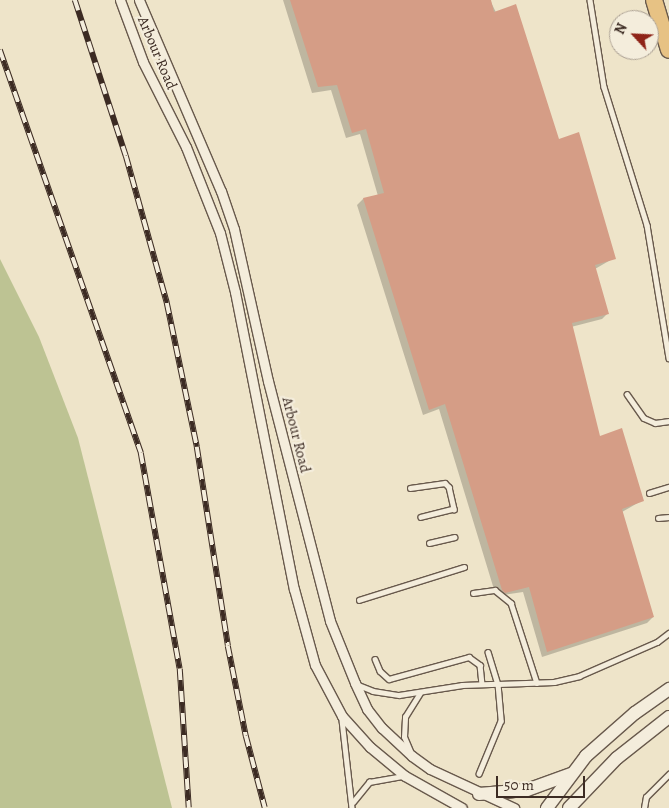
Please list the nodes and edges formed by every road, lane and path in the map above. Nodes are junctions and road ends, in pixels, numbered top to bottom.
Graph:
1 (120, 0) edge
2 (139, 0) edge
3 (590, 0) edge
4 (654, 0) edge
5 (669, 50) edge
6 (249, 290) junction
7 (235, 292) junction
8 (669, 358) edge
9 (627, 394) dead end
10 (669, 421) edge
11 (669, 487) edge
12 (410, 488) dead end
13 (649, 494) dead end
14 (421, 517) dead end
15 (669, 517) edge
16 (658, 518) dead end
17 (454, 537) dead end
18 (429, 543) dead end
19 (464, 567) dead end
20 (473, 593) dead end
21 (359, 600) dead end
22 (669, 633) edge
23 (488, 652) dead end
24 (375, 659) dead end
25 (355, 683) junction
26 (482, 683) junction
27 (537, 683) junction
28 (498, 684) junction
29 (669, 689) edge
30 (420, 692) junction
31 (342, 716) junction
32 (669, 717) edge
33 (412, 756) junction
34 (479, 774) dead end
35 (572, 774) junction
36 (669, 774) edge
37 (405, 776) junction
38 (665, 779) junction
39 (669, 783) edge
40 (586, 789) junction
41 (479, 794) junction
42 (353, 802) junction
43 (352, 808) edge
44 (462, 808) edge
45 (514, 808) edge
46 (547, 808) edge
47 (569, 808) edge
48 (583, 808) edge
49 (644, 808) edge

1 - 7 street, Arbour Road
2 - 6 street, Arbour Road
3 - 8 lane
4 - 5 highway
6 - 7 street
6 - 25 street, Arbour Road
7 - 31 street, Arbour Road
9 - 10 lane
11 - 13 lane
12 - 14 lane
15 - 16 lane
17 - 18 lane
19 - 21 lane
20 - 27 lane
22 - 27 lane
23 - 28 lane
24 - 26 lane
25 - 30 lane
25 - 33 street, Arbour Road
26 - 28 lane
26 - 30 lane
27 - 28 lane
28 - 34 lane
29 - 35 main road
30 - 33 lane
31 - 37 street, Arbour Road
31 - 42 lane
32 - 40 main road
33 - 41 street, Arbour Road
35 - 41 main road
35 - 46 main road
36 - 38 lane
37 - 42 lane
37 - 44 street, Arbour Road
38 - 39 lane
38 - 49 lane
40 - 47 main road
40 - 48 main road
41 - 45 street, Arbour Road
42 - 43 lane

